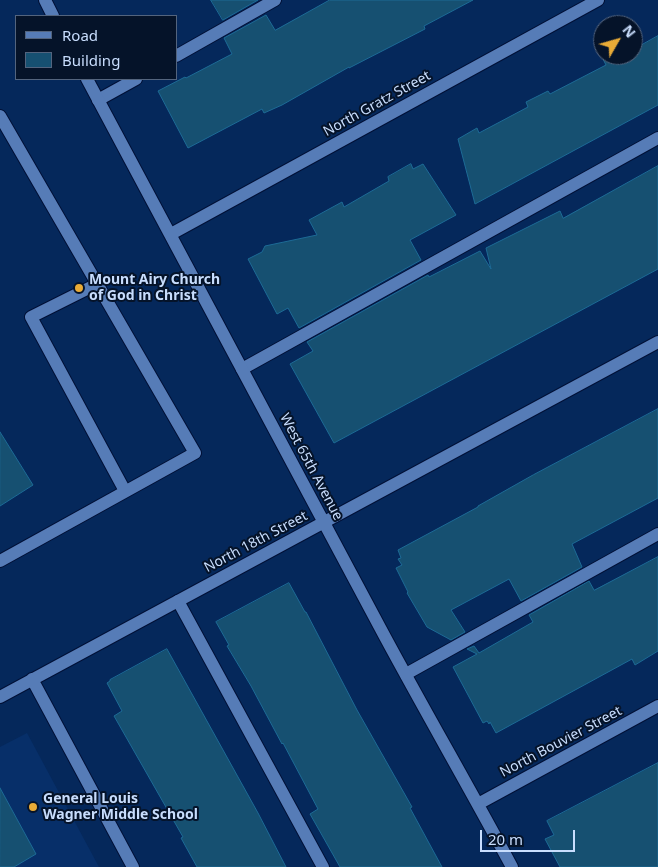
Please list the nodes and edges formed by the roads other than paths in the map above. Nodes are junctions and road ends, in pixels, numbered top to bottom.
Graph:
1 (45, 0) edge
2 (275, 0) edge
3 (598, 0) edge
4 (52, 15) edge
5 (178, 55) edge
6 (88, 80) edge
7 (134, 80) edge
8 (98, 100) junction
9 (0, 116) edge
10 (658, 138) edge
11 (170, 234) junction
12 (97, 284) junction
13 (658, 342) edge
14 (242, 370) junction
15 (125, 491) junction
16 (324, 523) junction
17 (658, 534) edge
18 (0, 561) edge
19 (178, 601) junction
20 (406, 674) junction
21 (32, 679) junction
22 (0, 696) edge
23 (658, 706) edge
24 (478, 804) junction
25 (133, 867) edge
26 (323, 867) edge
27 (512, 867) edge

1 - 4 street
2 - 5 street
3 - 11 street, North Gratz Street
6 - 8 street, West 65th Avenue
7 - 8 street
8 - 11 street, West 65th Avenue
9 - 12 street
10 - 14 street
11 - 14 street, West 65th Avenue
12 - 15 street
12 - 15 street
13 - 16 street, North 18th Street
14 - 16 street, West 65th Avenue
15 - 18 street
16 - 19 street, North 18th Street
16 - 20 street, West 65th Avenue
17 - 20 street
19 - 21 street, North 18th Street
19 - 26 street
20 - 24 street, West 65th Avenue
21 - 22 street, North 18th Street
21 - 25 street
23 - 24 street, North Bouvier Street
24 - 27 street, West 65th Avenue

